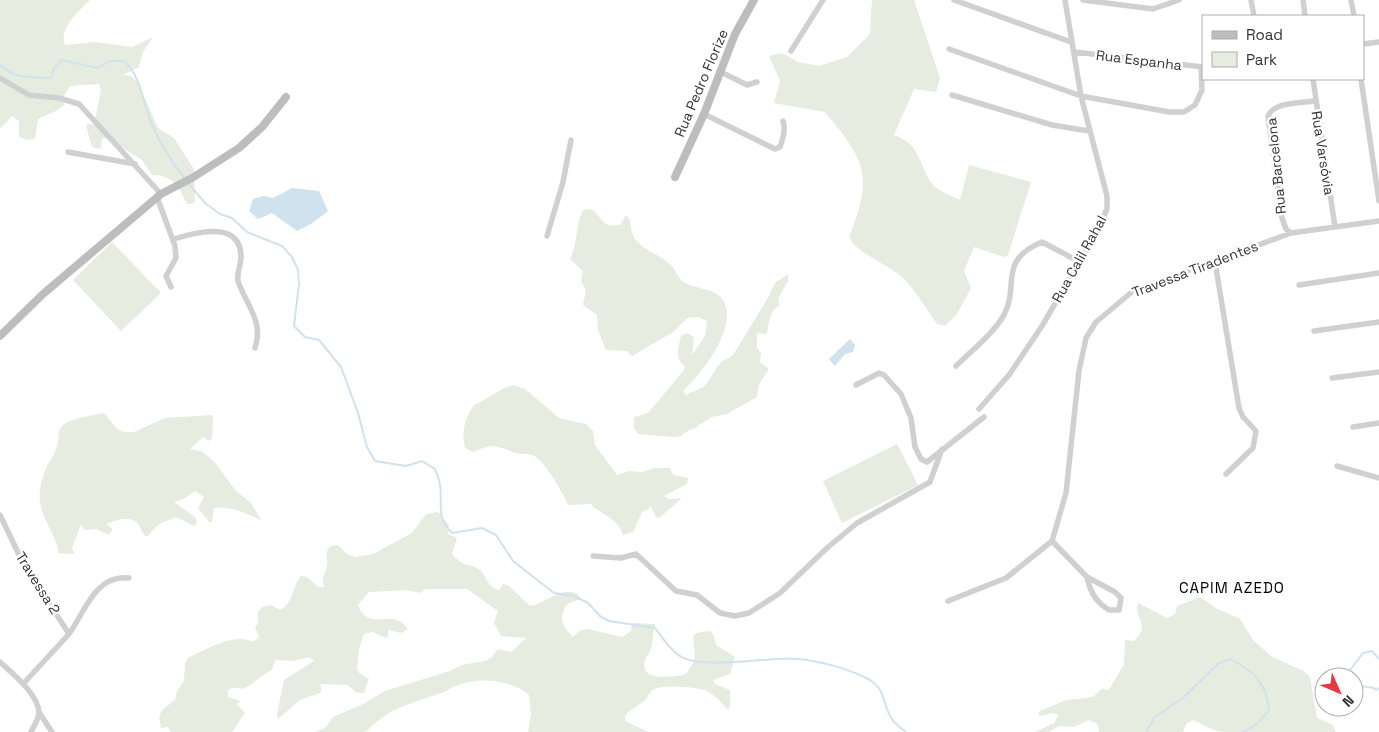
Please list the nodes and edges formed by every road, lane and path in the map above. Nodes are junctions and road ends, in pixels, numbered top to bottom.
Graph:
1 (754, 0) edge
2 (823, 0) edge
3 (954, 0) edge
4 (1065, 0) edge
5 (1083, 0) edge
6 (1180, 0) edge
7 (1251, 0) edge
8 (1303, 0) edge
9 (1351, 0) edge
10 (1254, 15) edge
11 (1305, 15) edge
12 (1354, 15) edge
13 (1071, 42) junction
14 (1379, 42) edge
15 (1364, 44) edge
16 (950, 49) dead end
17 (791, 52) dead end
18 (1074, 52) junction
19 (1202, 67) edge
20 (719, 71) junction
21 (0, 78) edge
22 (1313, 80) edge
23 (1361, 80) edge
24 (757, 82) dead end
25 (952, 95) dead end
26 (1081, 96) junction
27 (286, 97) dead end
28 (1314, 101) junction
29 (704, 114) junction
30 (782, 121) dead end
31 (1089, 131) junction
32 (571, 140) dead end
33 (68, 152) dead end
34 (135, 164) junction
35 (675, 177) dead end
36 (159, 195) junction
37 (1379, 201) edge
38 (1379, 221) edge
39 (1335, 227) junction
40 (1291, 233) junction
41 (547, 236) dead end
42 (174, 239) junction
43 (1078, 261) junction
44 (1215, 262) junction
45 (1379, 273) edge
46 (1299, 285) dead end
47 (172, 287) dead end
48 (1379, 322) edge
49 (1314, 331) dead end
50 (0, 336) edge
51 (255, 348) dead end
52 (956, 366) dead end
53 (1379, 372) edge
54 (1332, 378) dead end
55 (856, 385) dead end
56 (979, 409) dead end
57 (984, 417) dead end
58 (1379, 423) edge
59 (1353, 427) dead end
60 (942, 449) junction
61 (1337, 466) dead end
62 (1226, 474) dead end
63 (1379, 478) edge
64 (0, 515) edge
65 (1052, 542) junction
66 (593, 556) dead end
67 (1087, 577) junction
68 (129, 578) dead end
69 (948, 602) dead end
70 (69, 634) junction
71 (0, 662) edge
72 (23, 684) junction
73 (39, 712) junction
74 (31, 732) edge
75 (52, 732) edge

1 - 20 street, Rua Pedro Florize
2 - 17 street
3 - 13 street
4 - 13 street, Rua Calil Rahal
5 - 6 street
7 - 10 street
8 - 11 street
9 - 12 street
13 - 18 street, Rua Calil Rahal
14 - 15 street
16 - 26 street
18 - 19 street, Rua Espanha
18 - 26 street, Rua Calil Rahal
19 - 26 street
20 - 24 street
20 - 29 street, Rua Pedro Florize
21 - 34 street
22 - 28 street, Rua Varsóvia
23 - 37 street
25 - 31 street
26 - 31 street, Rua Calil Rahal
27 - 36 street
28 - 39 street, Rua Varsóvia
28 - 40 street, Rua Barcelona
29 - 30 street
29 - 35 street, Rua Pedro Florize
31 - 43 street, Rua Calil Rahal
32 - 41 street
33 - 34 street
34 - 36 street
36 - 42 street
36 - 50 street
38 - 39 street, Travessa Tiradentes
39 - 40 street, Travessa Tiradentes
40 - 44 street, Travessa Tiradentes
42 - 47 street
42 - 51 street
43 - 52 street
43 - 56 street, Rua Calil Rahal
44 - 62 street
44 - 65 street, Travessa Tiradentes
45 - 46 street
48 - 49 street
53 - 54 street
55 - 60 street
57 - 60 street
58 - 59 street
60 - 66 street
61 - 63 street
64 - 70 street, Travessa 2
65 - 67 street
65 - 69 street
67 - 67 street
68 - 70 street
70 - 72 street
71 - 72 street
72 - 73 street
73 - 74 street
73 - 75 street

